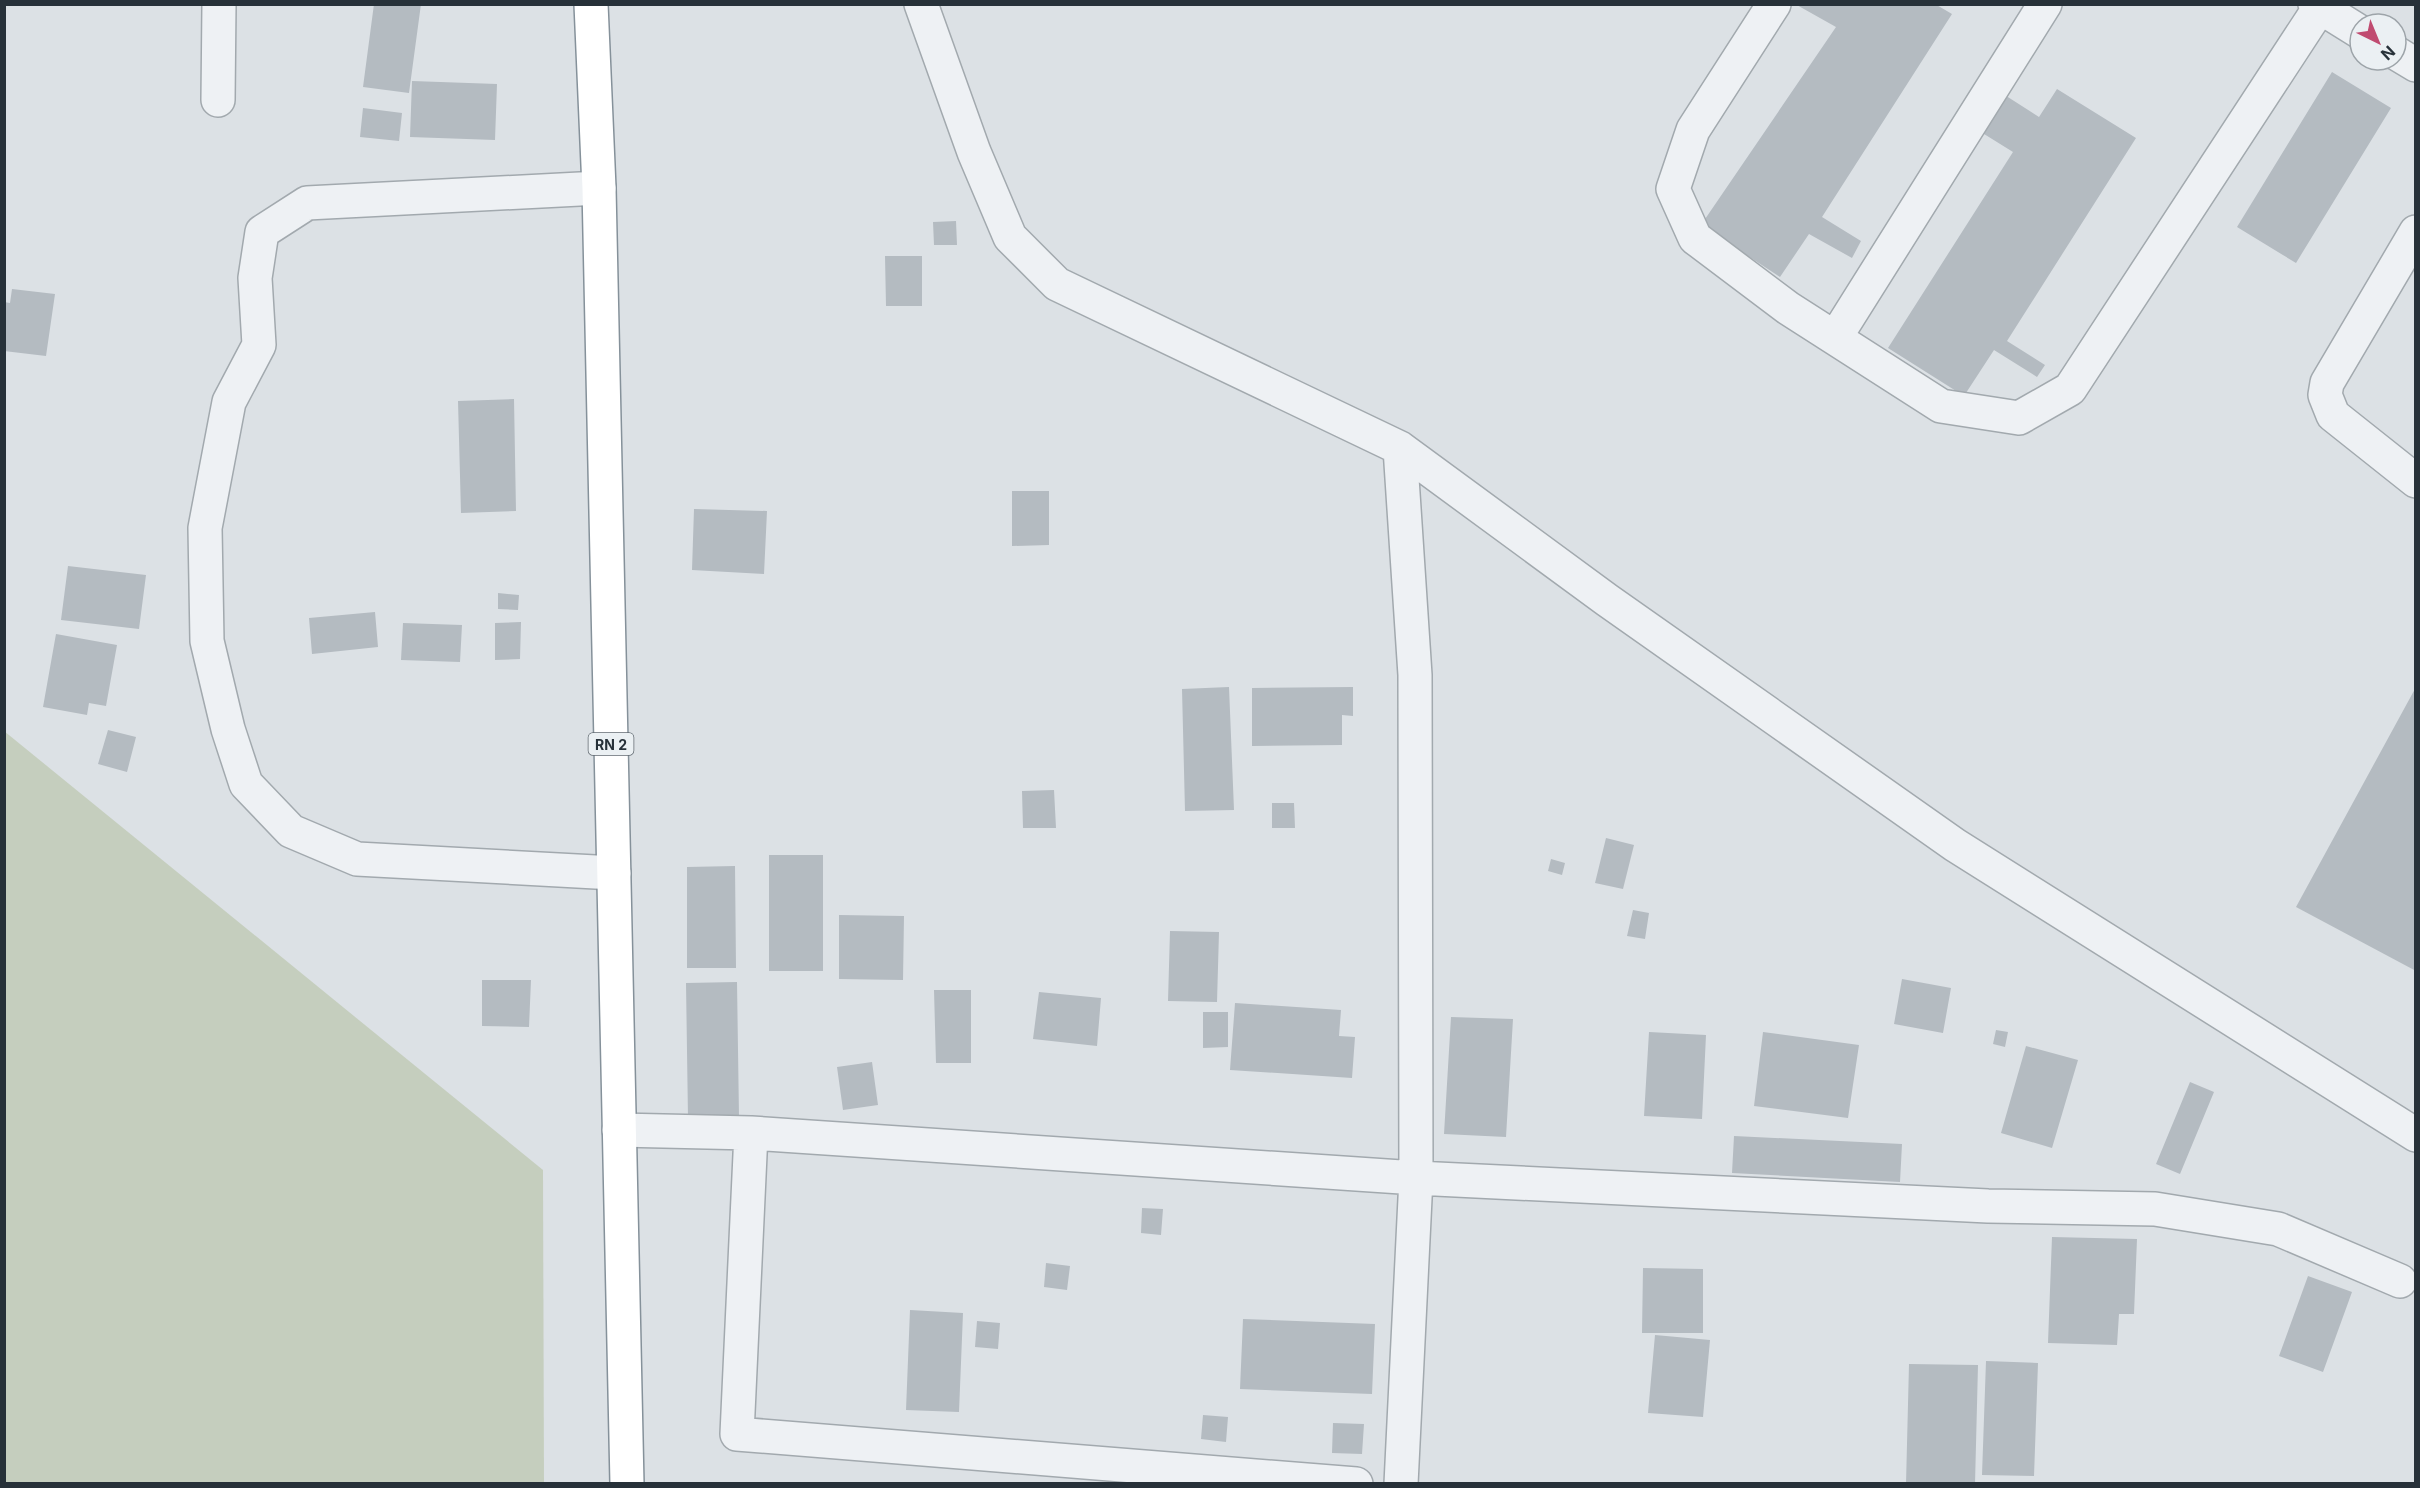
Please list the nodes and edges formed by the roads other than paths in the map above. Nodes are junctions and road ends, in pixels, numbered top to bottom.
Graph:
1 (219, 4) edge
2 (591, 4) edge
3 (921, 4) edge
4 (1774, 4) edge
5 (2045, 4) edge
6 (2319, 6) edge
7 (2348, 24) edge
8 (218, 100) dead end
9 (599, 188) junction
10 (2415, 232) edge
11 (1835, 338) junction
12 (1400, 448) junction
13 (2415, 481) edge
14 (614, 873) junction
15 (619, 1130) junction
16 (751, 1133) junction
17 (2415, 1135) edge
18 (1416, 1178) junction
19 (2400, 1281) dead end
20 (627, 1484) edge
21 (1356, 1484) edge
22 (1401, 1484) edge

1 - 8 street
2 - 9 highway, RN 2
3 - 12 street
4 - 11 street
5 - 11 street
6 - 7 street
6 - 11 street
9 - 14 highway, RN 2
9 - 14 street
10 - 13 street
12 - 17 street
12 - 18 street
14 - 15 highway, RN 2
15 - 16 street
15 - 20 highway, RN 2
16 - 18 street
16 - 21 street
18 - 19 street
18 - 22 street

